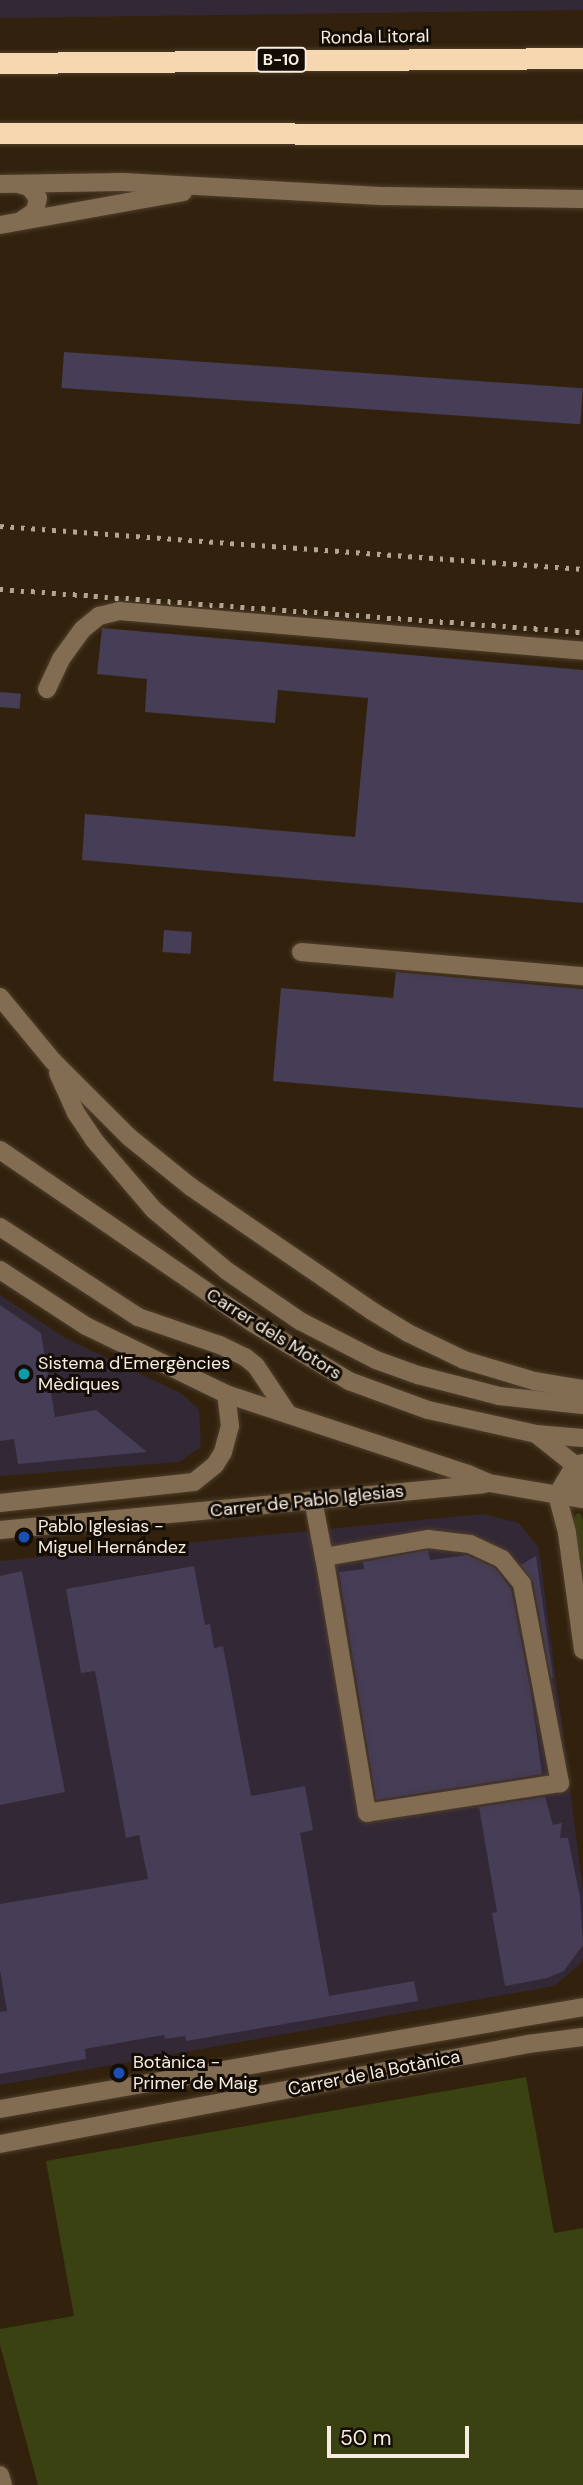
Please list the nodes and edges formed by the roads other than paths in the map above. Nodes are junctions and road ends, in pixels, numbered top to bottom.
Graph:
1 (583, 58) edge
2 (0, 63) edge
3 (0, 133) edge
4 (583, 134) edge
5 (8, 184) edge
6 (218, 186) junction
7 (583, 199) edge
8 (22, 220) junction
9 (0, 225) edge
10 (583, 651) edge
11 (47, 689) dead end
12 (301, 952) dead end
13 (583, 976) edge
14 (0, 997) edge
15 (53, 1061) junction
16 (0, 1150) edge
17 (0, 1227) edge
18 (0, 1270) edge
19 (583, 1389) edge
20 (226, 1394) junction
21 (583, 1405) edge
22 (288, 1414) junction
23 (536, 1434) junction
24 (583, 1438) edge
25 (579, 1464) edge
26 (489, 1483) junction
27 (557, 1494) junction
28 (583, 1497) edge
29 (313, 1500) junction
30 (0, 1503) edge
31 (0, 1530) edge
32 (324, 1557) junction
33 (583, 1650) edge
34 (583, 2007) edge
35 (583, 2037) edge
36 (0, 2109) edge
37 (0, 2144) edge
38 (0, 2475) edge
39 (3, 2485) edge

1 - 2 highway, Ronda Litoral / B-10
3 - 4 highway
5 - 6 street
5 - 8 street
6 - 7 street
6 - 8 street
8 - 9 street
10 - 11 street
12 - 13 street
14 - 15 street
15 - 19 street
15 - 21 street
16 - 23 street, Carrer dels Motors
17 - 22 street, Carrer dels Motors
18 - 20 street
20 - 22 street
20 - 30 street, Carrer de Pablo Iglesias
22 - 26 street
23 - 24 street, Carrer dels Motors
23 - 25 street
25 - 27 street
25 - 28 street
26 - 27 street
26 - 29 street, Carrer de Pablo Iglesias
27 - 28 street
27 - 33 street
29 - 31 street, Carrer de Pablo Iglesias
29 - 32 street
32 - 32 street
34 - 36 street, Carrer de la Botànica
35 - 37 street, Carrer de la Botànica
38 - 39 street

